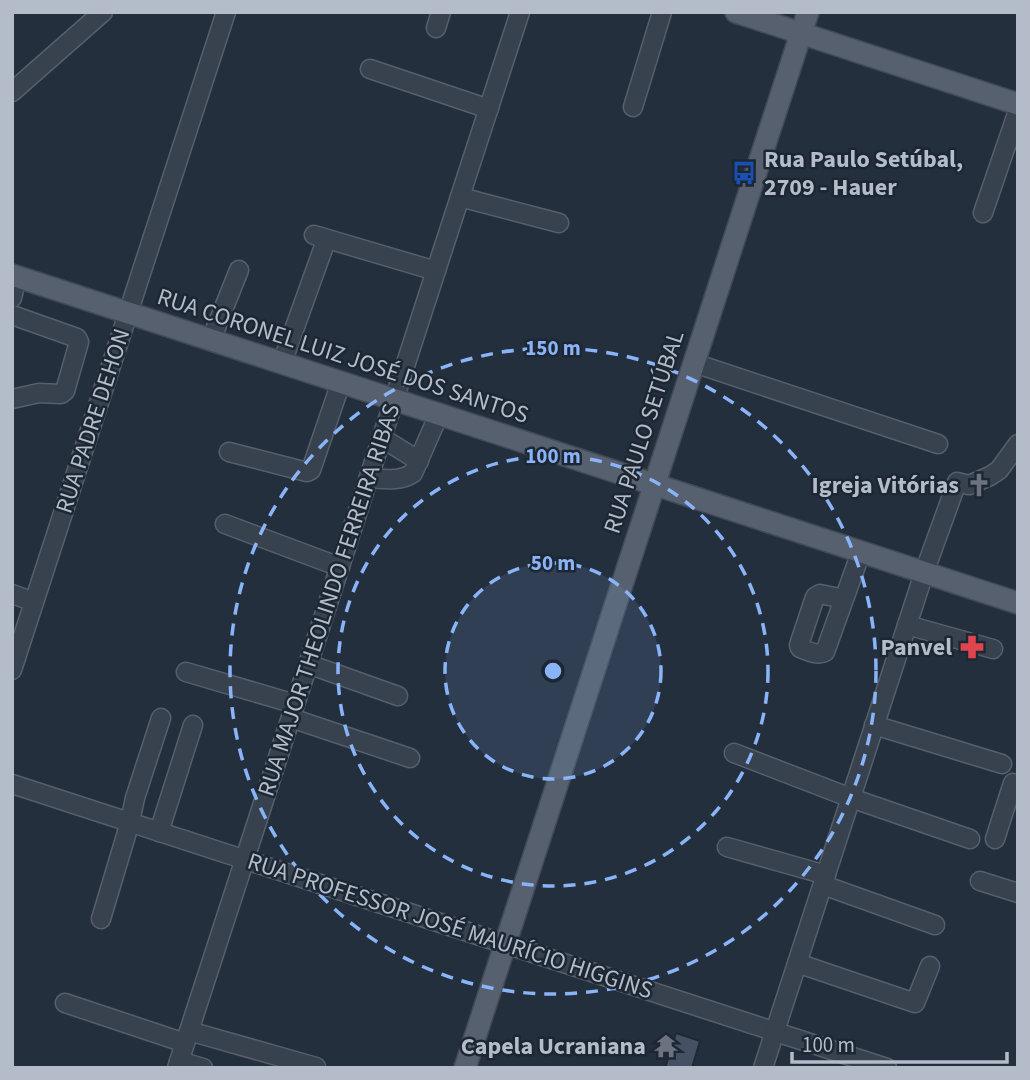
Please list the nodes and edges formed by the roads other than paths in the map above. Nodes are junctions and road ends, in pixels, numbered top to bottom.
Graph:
1 (103, 12) edge
2 (226, 12) edge
3 (520, 12) edge
4 (662, 12) edge
5 (736, 12) edge
6 (808, 12) edge
7 (801, 33) junction
8 (370, 69) dead end
9 (12, 92) edge
10 (1018, 104) edge
11 (633, 107) dead end
12 (489, 109) junction
13 (1018, 111) edge
14 (460, 197) junction
15 (983, 213) dead end
16 (559, 223) dead end
17 (239, 270) dead end
18 (436, 271) junction
19 (15, 276) edge
20 (12, 298) edge
21 (128, 313) junction
22 (12, 315) edge
23 (211, 340) junction
24 (282, 363) junction
25 (694, 363) junction
26 (341, 382) junction
27 (12, 399) edge
28 (394, 400) junction
29 (439, 414) junction
30 (382, 438) junction
31 (937, 444) dead end
32 (1018, 444) edge
33 (229, 452) dead end
34 (419, 461) junction
35 (369, 478) junction
36 (654, 485) junction
37 (225, 524) dead end
38 (861, 552) junction
39 (340, 567) junction
40 (924, 573) junction
41 (12, 594) edge
42 (844, 599) dead end
43 (34, 602) junction
44 (1018, 603) edge
45 (907, 625) junction
46 (993, 649) dead end
47 (309, 664) junction
48 (12, 670) edge
49 (186, 672) dead end
50 (398, 696) dead end
51 (293, 711) junction
52 (161, 718) dead end
53 (874, 725) junction
54 (193, 726) dead end
55 (734, 753) dead end
56 (410, 758) dead end
57 (1002, 764) dead end
58 (12, 784) edge
59 (1018, 785) edge
60 (851, 798) junction
61 (130, 822) junction
62 (159, 832) junction
63 (971, 839) dead end
64 (995, 839) dead end
65 (727, 847) dead end
66 (245, 859) junction
67 (824, 880) junction
68 (980, 881) dead end
69 (1018, 893) edge
70 (101, 919) dead end
71 (935, 925) dead end
72 (506, 944) junction
73 (797, 963) junction
74 (930, 966) dead end
75 (65, 1003) dead end
76 (775, 1031) junction
77 (187, 1037) junction
78 (178, 1064) edge
79 (316, 1067) edge
80 (203, 1068) edge
81 (465, 1068) edge
82 (763, 1068) edge
83 (887, 1068) edge

1 - 9 street
2 - 21 street, RUA PADRE DEHON
3 - 12 street, RUA MAJOR THEOLINDO FERREIRA RIBAS
4 - 11 street
5 - 7 main road
6 - 7 main road, RUA PAULO SETÚBAL
7 - 10 main road
7 - 25 main road, RUA PAULO SETÚBAL
8 - 12 street
12 - 14 street, RUA MAJOR THEOLINDO FERREIRA RIBAS
13 - 15 street
14 - 16 street
14 - 18 street, RUA MAJOR THEOLINDO FERREIRA RIBAS
17 - 23 street
18 - 24 street
18 - 28 street, RUA MAJOR THEOLINDO FERREIRA RIBAS
19 - 20 street
19 - 21 main road, RUA CORONEL LUIZ JOSÉ DOS SANTOS
21 - 23 main road, RUA CORONEL LUIZ JOSÉ DOS SANTOS
21 - 43 street, RUA PADRE DEHON
22 - 27 street
23 - 24 main road, RUA CORONEL LUIZ JOSÉ DOS SANTOS
24 - 26 main road, RUA CORONEL LUIZ JOSÉ DOS SANTOS
25 - 31 street
25 - 36 main road, RUA PAULO SETÚBAL
26 - 28 main road, RUA CORONEL LUIZ JOSÉ DOS SANTOS
26 - 33 street
28 - 29 main road, RUA CORONEL LUIZ JOSÉ DOS SANTOS
28 - 30 street, RUA MAJOR THEOLINDO FERREIRA RIBAS
29 - 34 street
29 - 36 main road, RUA CORONEL LUIZ JOSÉ DOS SANTOS
30 - 34 street
30 - 35 street, RUA MAJOR THEOLINDO FERREIRA RIBAS
32 - 40 street
34 - 35 street
35 - 39 street, RUA MAJOR THEOLINDO FERREIRA RIBAS
36 - 38 main road, RUA CORONEL LUIZ JOSÉ DOS SANTOS
36 - 72 main road, RUA PAULO SETÚBAL
37 - 39 street
38 - 40 main road, RUA CORONEL LUIZ JOSÉ DOS SANTOS
38 - 42 street
39 - 47 street, RUA MAJOR THEOLINDO FERREIRA RIBAS
40 - 44 main road, RUA CORONEL LUIZ JOSÉ DOS SANTOS
40 - 45 street
41 - 43 street
43 - 48 street, RUA PADRE DEHON
45 - 46 street
45 - 53 street
47 - 50 street
47 - 51 street, RUA MAJOR THEOLINDO FERREIRA RIBAS
49 - 51 street
51 - 56 street
51 - 66 street, RUA MAJOR THEOLINDO FERREIRA RIBAS
52 - 61 street
53 - 57 street
53 - 60 street
54 - 62 street
55 - 60 street
58 - 61 street, RUA PROFESSOR JOSÉ MAURÍCIO HIGGINS
59 - 64 street
60 - 63 street
60 - 67 street
61 - 62 street, RUA PROFESSOR JOSÉ MAURÍCIO HIGGINS
61 - 70 street
62 - 66 street, RUA PROFESSOR JOSÉ MAURÍCIO HIGGINS
65 - 67 street
66 - 72 street, RUA PROFESSOR JOSÉ MAURÍCIO HIGGINS
66 - 77 street, RUA MAJOR THEOLINDO FERREIRA RIBAS
67 - 71 street
67 - 73 street
68 - 69 street
72 - 76 street, RUA PROFESSOR JOSÉ MAURÍCIO HIGGINS
72 - 81 main road, RUA PAULO SETÚBAL
73 - 74 street
73 - 76 street
75 - 77 street
76 - 82 street
76 - 83 street, RUA PROFESSOR JOSÉ MAURÍCIO HIGGINS
77 - 78 street, RUA MAJOR THEOLINDO FERREIRA RIBAS
77 - 79 street
78 - 80 street

